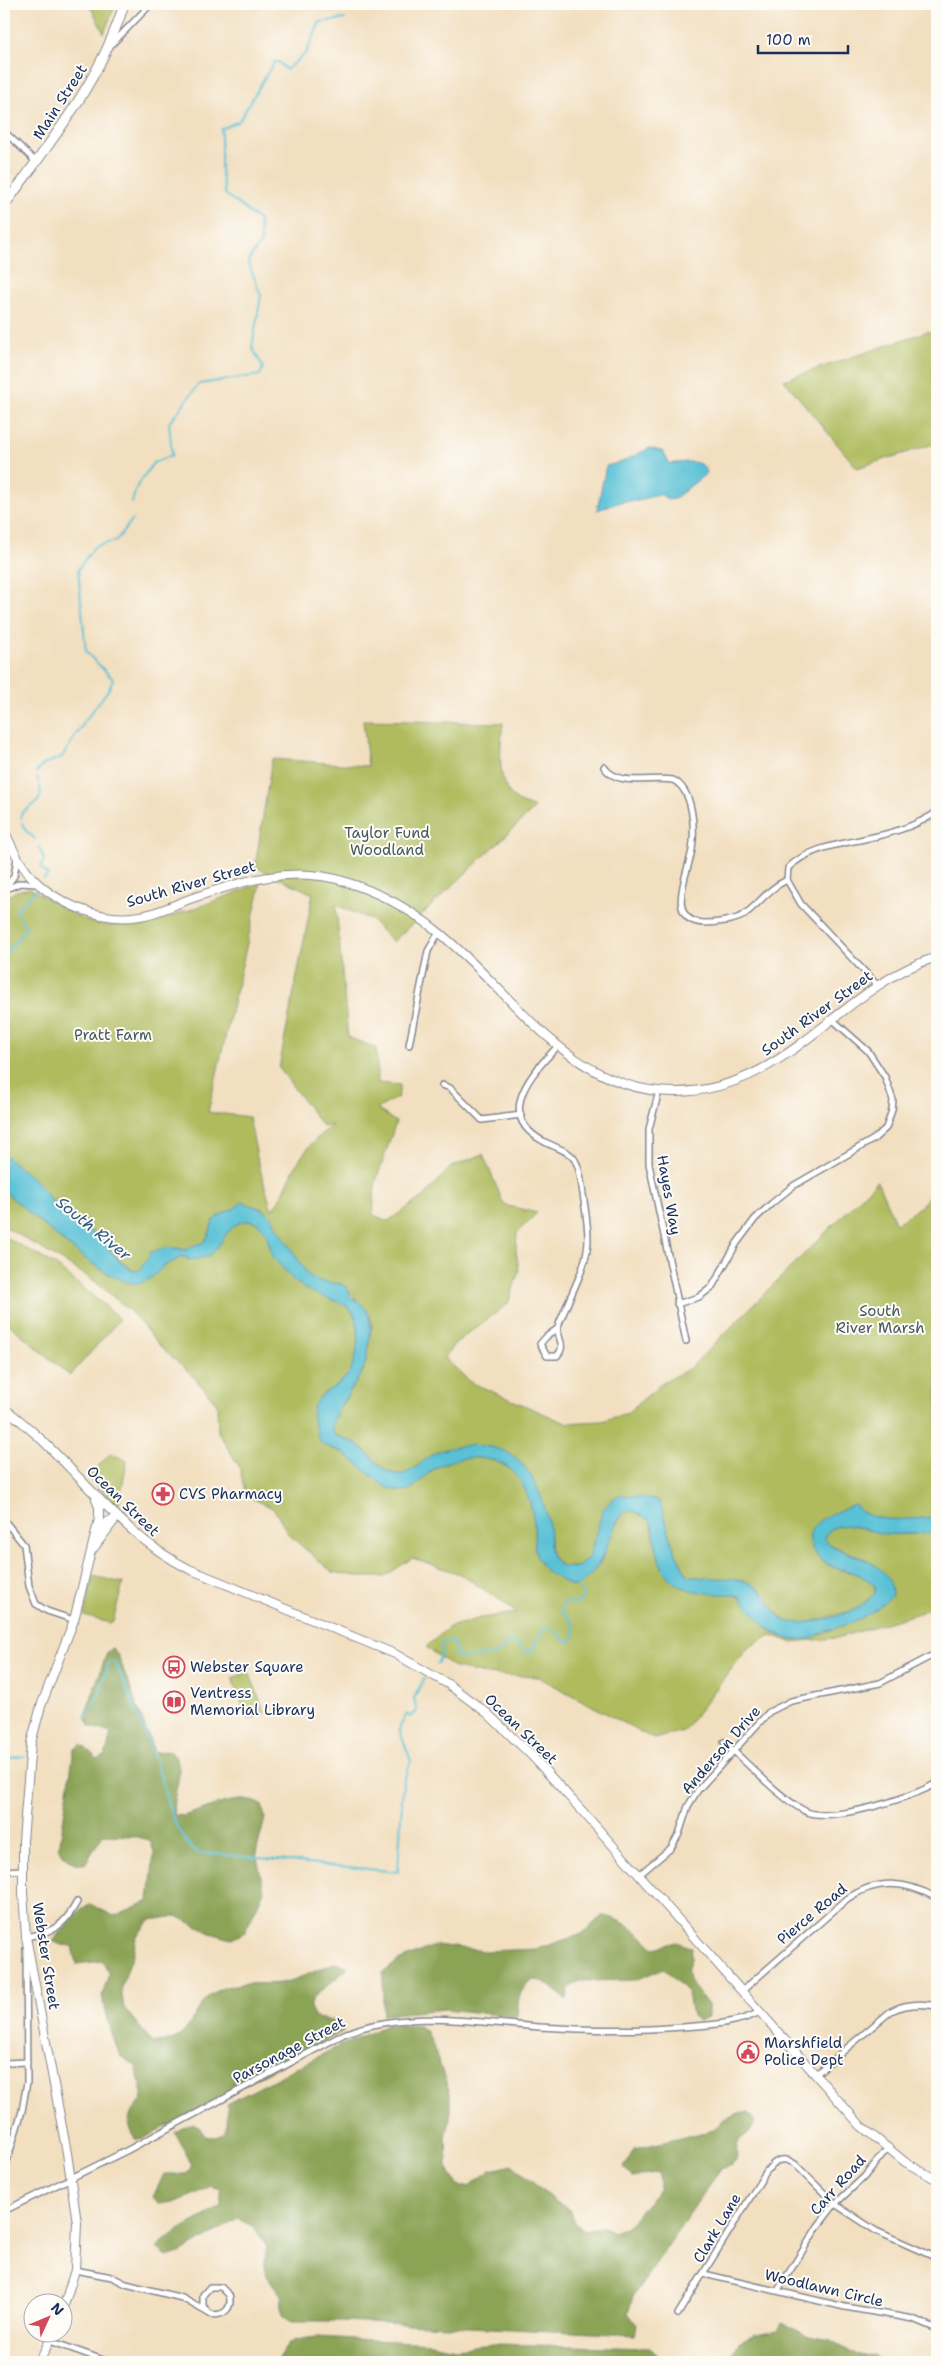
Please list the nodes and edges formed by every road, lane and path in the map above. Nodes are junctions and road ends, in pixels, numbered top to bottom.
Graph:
1 (124, 4) edge
2 (151, 4) edge
3 (109, 47) junction
4 (4, 131) edge
5 (36, 162) junction
6 (4, 206) edge
7 (604, 767) dead end
8 (937, 812) edge
9 (4, 830) edge
10 (18, 858) junction
11 (787, 880) junction
12 (39, 884) junction
13 (4, 890) edge
14 (439, 932) junction
15 (937, 957) edge
16 (878, 986) junction
17 (833, 1020) junction
18 (409, 1045) dead end
19 (558, 1046) junction
20 (442, 1085) dead end
21 (659, 1091) junction
22 (521, 1115) junction
23 (677, 1304) junction
24 (558, 1329) junction
25 (686, 1341) dead end
26 (4, 1408) edge
27 (11, 1413) junction
28 (4, 1422) edge
29 (93, 1495) junction
30 (116, 1518) junction
31 (4, 1520) edge
32 (96, 1532) junction
33 (93, 1549) junction
34 (74, 1620) junction
35 (937, 1653) edge
36 (724, 1742) dead end
37 (734, 1752) junction
38 (937, 1783) edge
39 (22, 1870) junction
40 (4, 1871) edge
41 (639, 1875) junction
42 (937, 1898) edge
43 (77, 1902) dead end
44 (26, 1936) junction
45 (742, 1991) junction
46 (937, 2006) edge
47 (760, 2012) junction
48 (27, 2062) junction
49 (4, 2063) edge
50 (816, 2074) junction
51 (887, 2148) junction
52 (4, 2171) edge
53 (72, 2180) junction
54 (937, 2180) edge
55 (835, 2204) junction
56 (4, 2211) edge
57 (937, 2258) edge
58 (75, 2270) junction
59 (704, 2274) junction
60 (778, 2290) junction
61 (68, 2294) edge
62 (210, 2314) junction
63 (678, 2314) dead end
64 (937, 2329) edge
65 (48, 2344) edge
66 (68, 2344) edge
67 (39, 2362) edge
68 (109, 2362) edge

1 - 3 main road, Main Street
2 - 3 street
3 - 5 main road, Main Street
4 - 5 street
5 - 6 main road, Main Street
7 - 11 street
8 - 11 street
9 - 10 street, South River Street
10 - 12 street, South River Street
10 - 13 street
11 - 16 street
12 - 13 street
12 - 14 street, South River Street
14 - 18 street
14 - 19 street, South River Street
15 - 16 street, South River Street
16 - 17 street, South River Street
17 - 21 street, South River Street
17 - 23 street
19 - 21 street, South River Street
19 - 22 street
20 - 22 street
21 - 23 street, Hayes Way
22 - 24 street
23 - 25 street, Hayes Way
24 - 24 street
26 - 27 street, Ocean Street
27 - 28 street
27 - 29 street, Ocean Street
29 - 30 street, Ocean Street
29 - 32 street, Webster Street
30 - 32 street
30 - 33 street, Webster Street
30 - 41 street, Ocean Street
31 - 34 street
32 - 33 street, Webster Street
33 - 34 street, Webster Street
34 - 39 street, Webster Street
35 - 37 street, Anderson Drive
36 - 37 street
37 - 38 street
37 - 41 street, Anderson Drive
39 - 40 street
39 - 44 street, Webster Street
41 - 45 street, Ocean Street
42 - 45 street, Pierce Road
43 - 44 street
44 - 48 street
44 - 53 street, Webster Street
45 - 47 street, Ocean Street
46 - 50 street
47 - 50 street, Ocean Street
47 - 53 street, Parsonage Street
48 - 49 street
48 - 52 street
50 - 51 street, Ocean Street
51 - 54 street, Ocean Street
51 - 55 street, Carr Road
53 - 56 street, Parsonage Street
53 - 58 street, Webster Street
55 - 57 street
55 - 59 street, Clark Lane
55 - 60 street, Carr Road
58 - 61 street, Webster Street
58 - 62 street
59 - 60 street, Woodlawn Circle
59 - 63 street, Clark Lane
60 - 64 street, Woodlawn Circle
62 - 62 street
65 - 67 street
66 - 68 street

